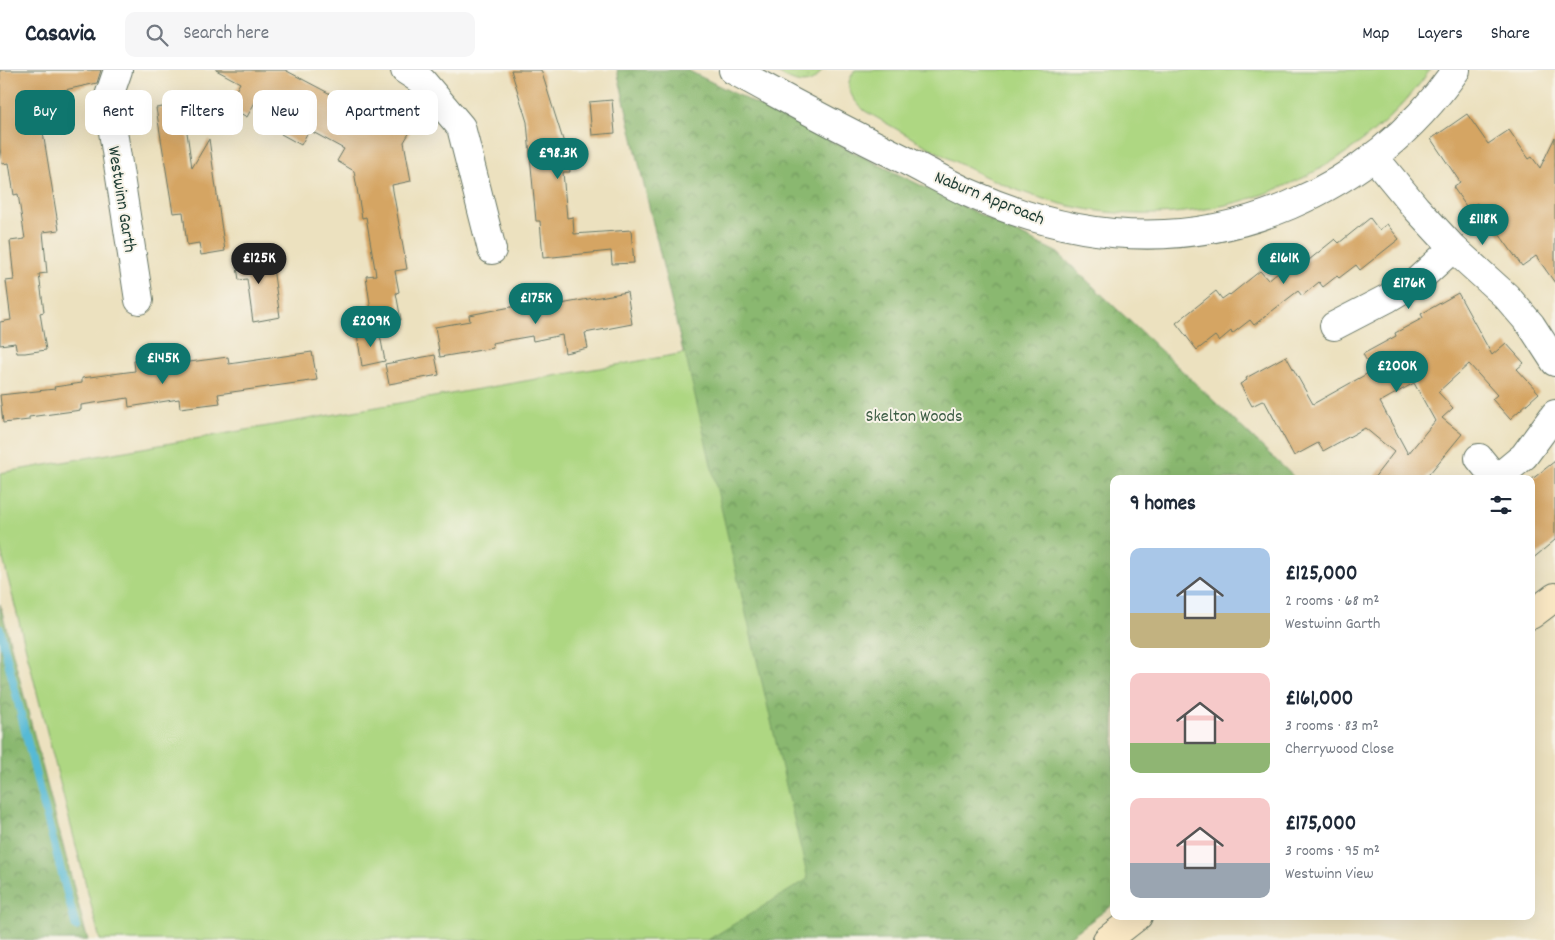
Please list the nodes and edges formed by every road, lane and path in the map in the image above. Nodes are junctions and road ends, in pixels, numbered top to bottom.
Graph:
1 (118, 70) edge
2 (405, 70) edge
3 (733, 70) edge
4 (1456, 70) edge
5 (1374, 157) junction
6 (1454, 248) junction
7 (492, 250) dead end
8 (139, 300) dead end
9 (1334, 326) dead end
10 (1555, 362) edge
11 (1555, 414) edge
12 (1490, 472) edge
13 (1555, 597) edge
14 (1535, 612) edge
15 (1133, 920) edge
16 (1107, 940) edge

1 - 8 street, Westwinn Garth
2 - 7 street
3 - 5 street, Naburn Approach
4 - 5 street, Naburn Approach
5 - 6 street
6 - 9 street
6 - 10 street
11 - 12 street
13 - 14 street
15 - 16 street

